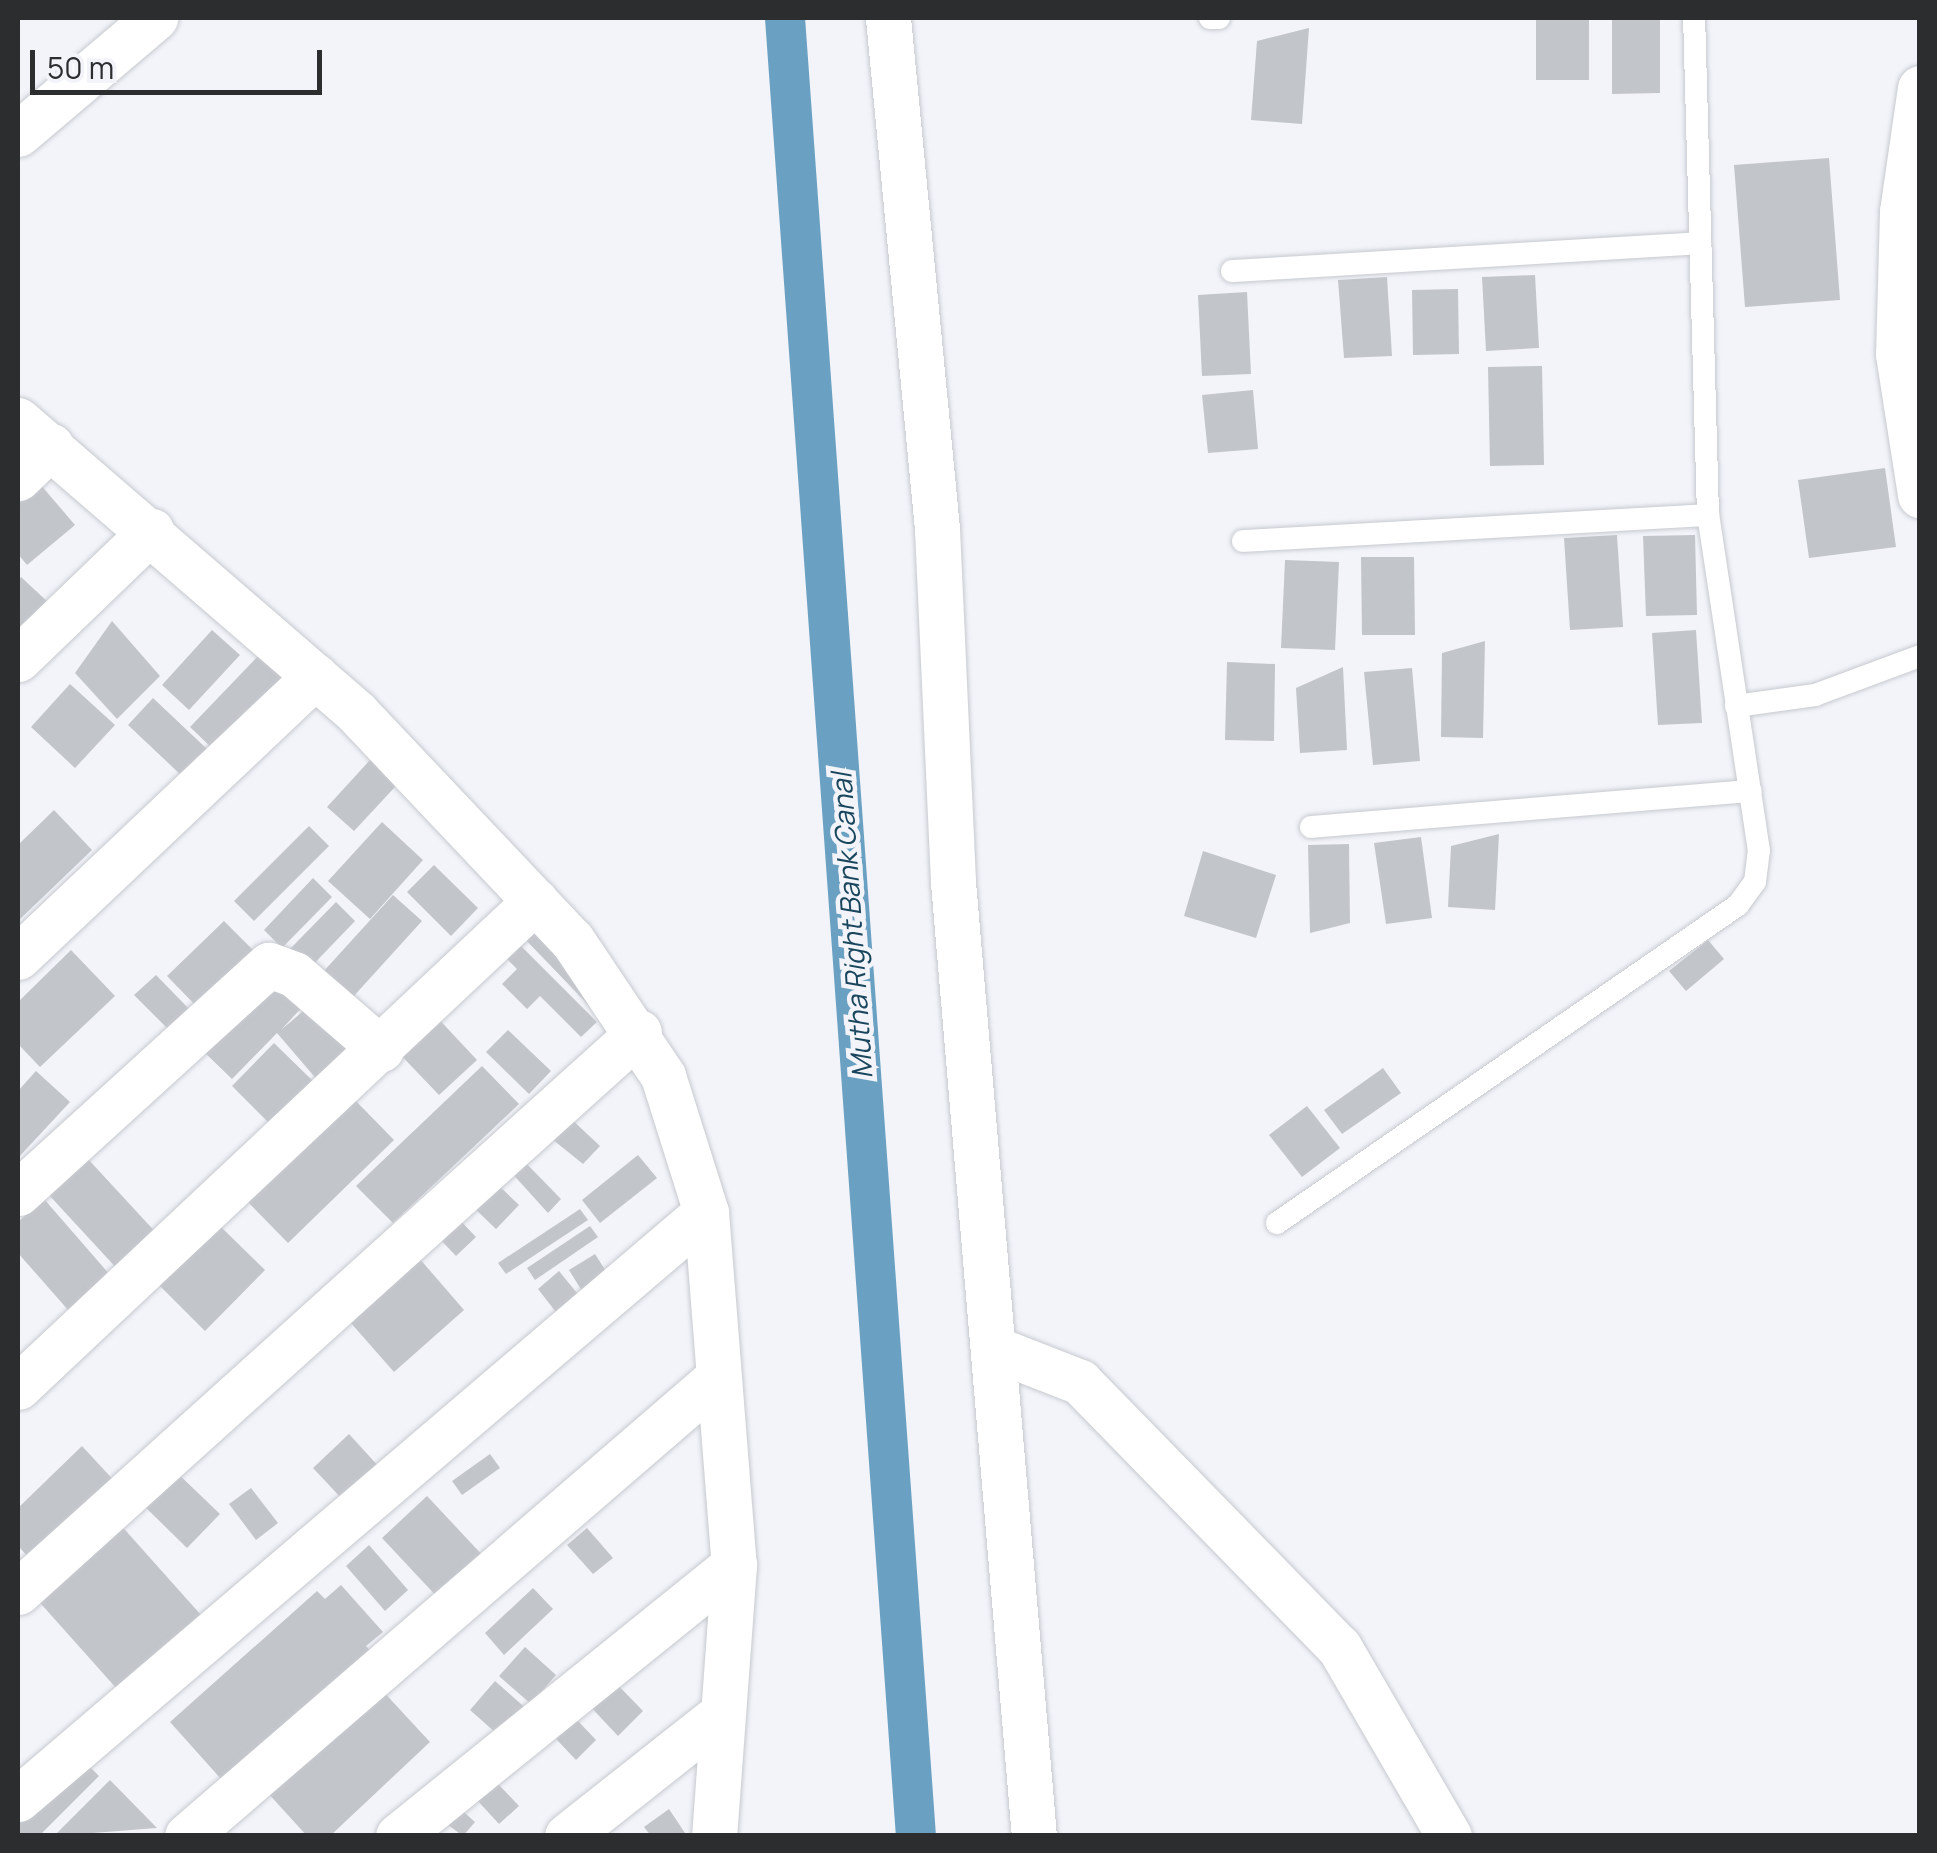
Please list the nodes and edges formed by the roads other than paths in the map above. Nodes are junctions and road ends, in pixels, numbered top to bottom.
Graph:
1 (155, 18) edge
2 (888, 18) edge
3 (1210, 18) edge
4 (1219, 18) edge
5 (1694, 18) edge
6 (1920, 88) edge
7 (18, 134) edge
8 (1700, 243) junction
9 (1232, 271) dead end
10 (34, 433) edge
11 (18, 478) edge
12 (1920, 495) edge
13 (1708, 515) junction
14 (152, 531) junction
15 (1244, 541) dead end
16 (1920, 656) edge
17 (18, 658) edge
18 (316, 676) junction
19 (1736, 706) junction
20 (1751, 791) junction
21 (1311, 827) dead end
22 (535, 901) junction
23 (18, 957) edge
24 (639, 1032) junction
25 (381, 1048) junction
26 (18, 1193) edge
27 (706, 1212) junction
28 (1276, 1223) dead end
29 (998, 1350) junction
30 (714, 1382) junction
31 (18, 1387) edge
32 (734, 1565) junction
33 (18, 1592) edge
34 (720, 1715) junction
35 (18, 1799) edge
36 (187, 1836) edge
37 (398, 1836) edge
38 (567, 1836) edge
39 (714, 1836) edge
40 (1034, 1836) edge
41 (1449, 1836) edge

1 - 7 street
2 - 29 street
3 - 4 lane
5 - 8 lane
6 - 12 street
8 - 9 lane
8 - 13 lane
10 - 11 street
10 - 14 street
13 - 15 lane
13 - 19 lane
14 - 17 street
14 - 18 street
16 - 19 lane
18 - 22 street
18 - 23 street
19 - 20 lane
20 - 21 lane
20 - 28 lane
22 - 24 street
22 - 25 street
24 - 27 street
24 - 33 street
25 - 26 street
25 - 31 street
27 - 30 street
27 - 35 street
29 - 40 street
29 - 41 street
30 - 32 street
30 - 36 street
32 - 34 street
32 - 37 street
34 - 38 street
34 - 39 street

